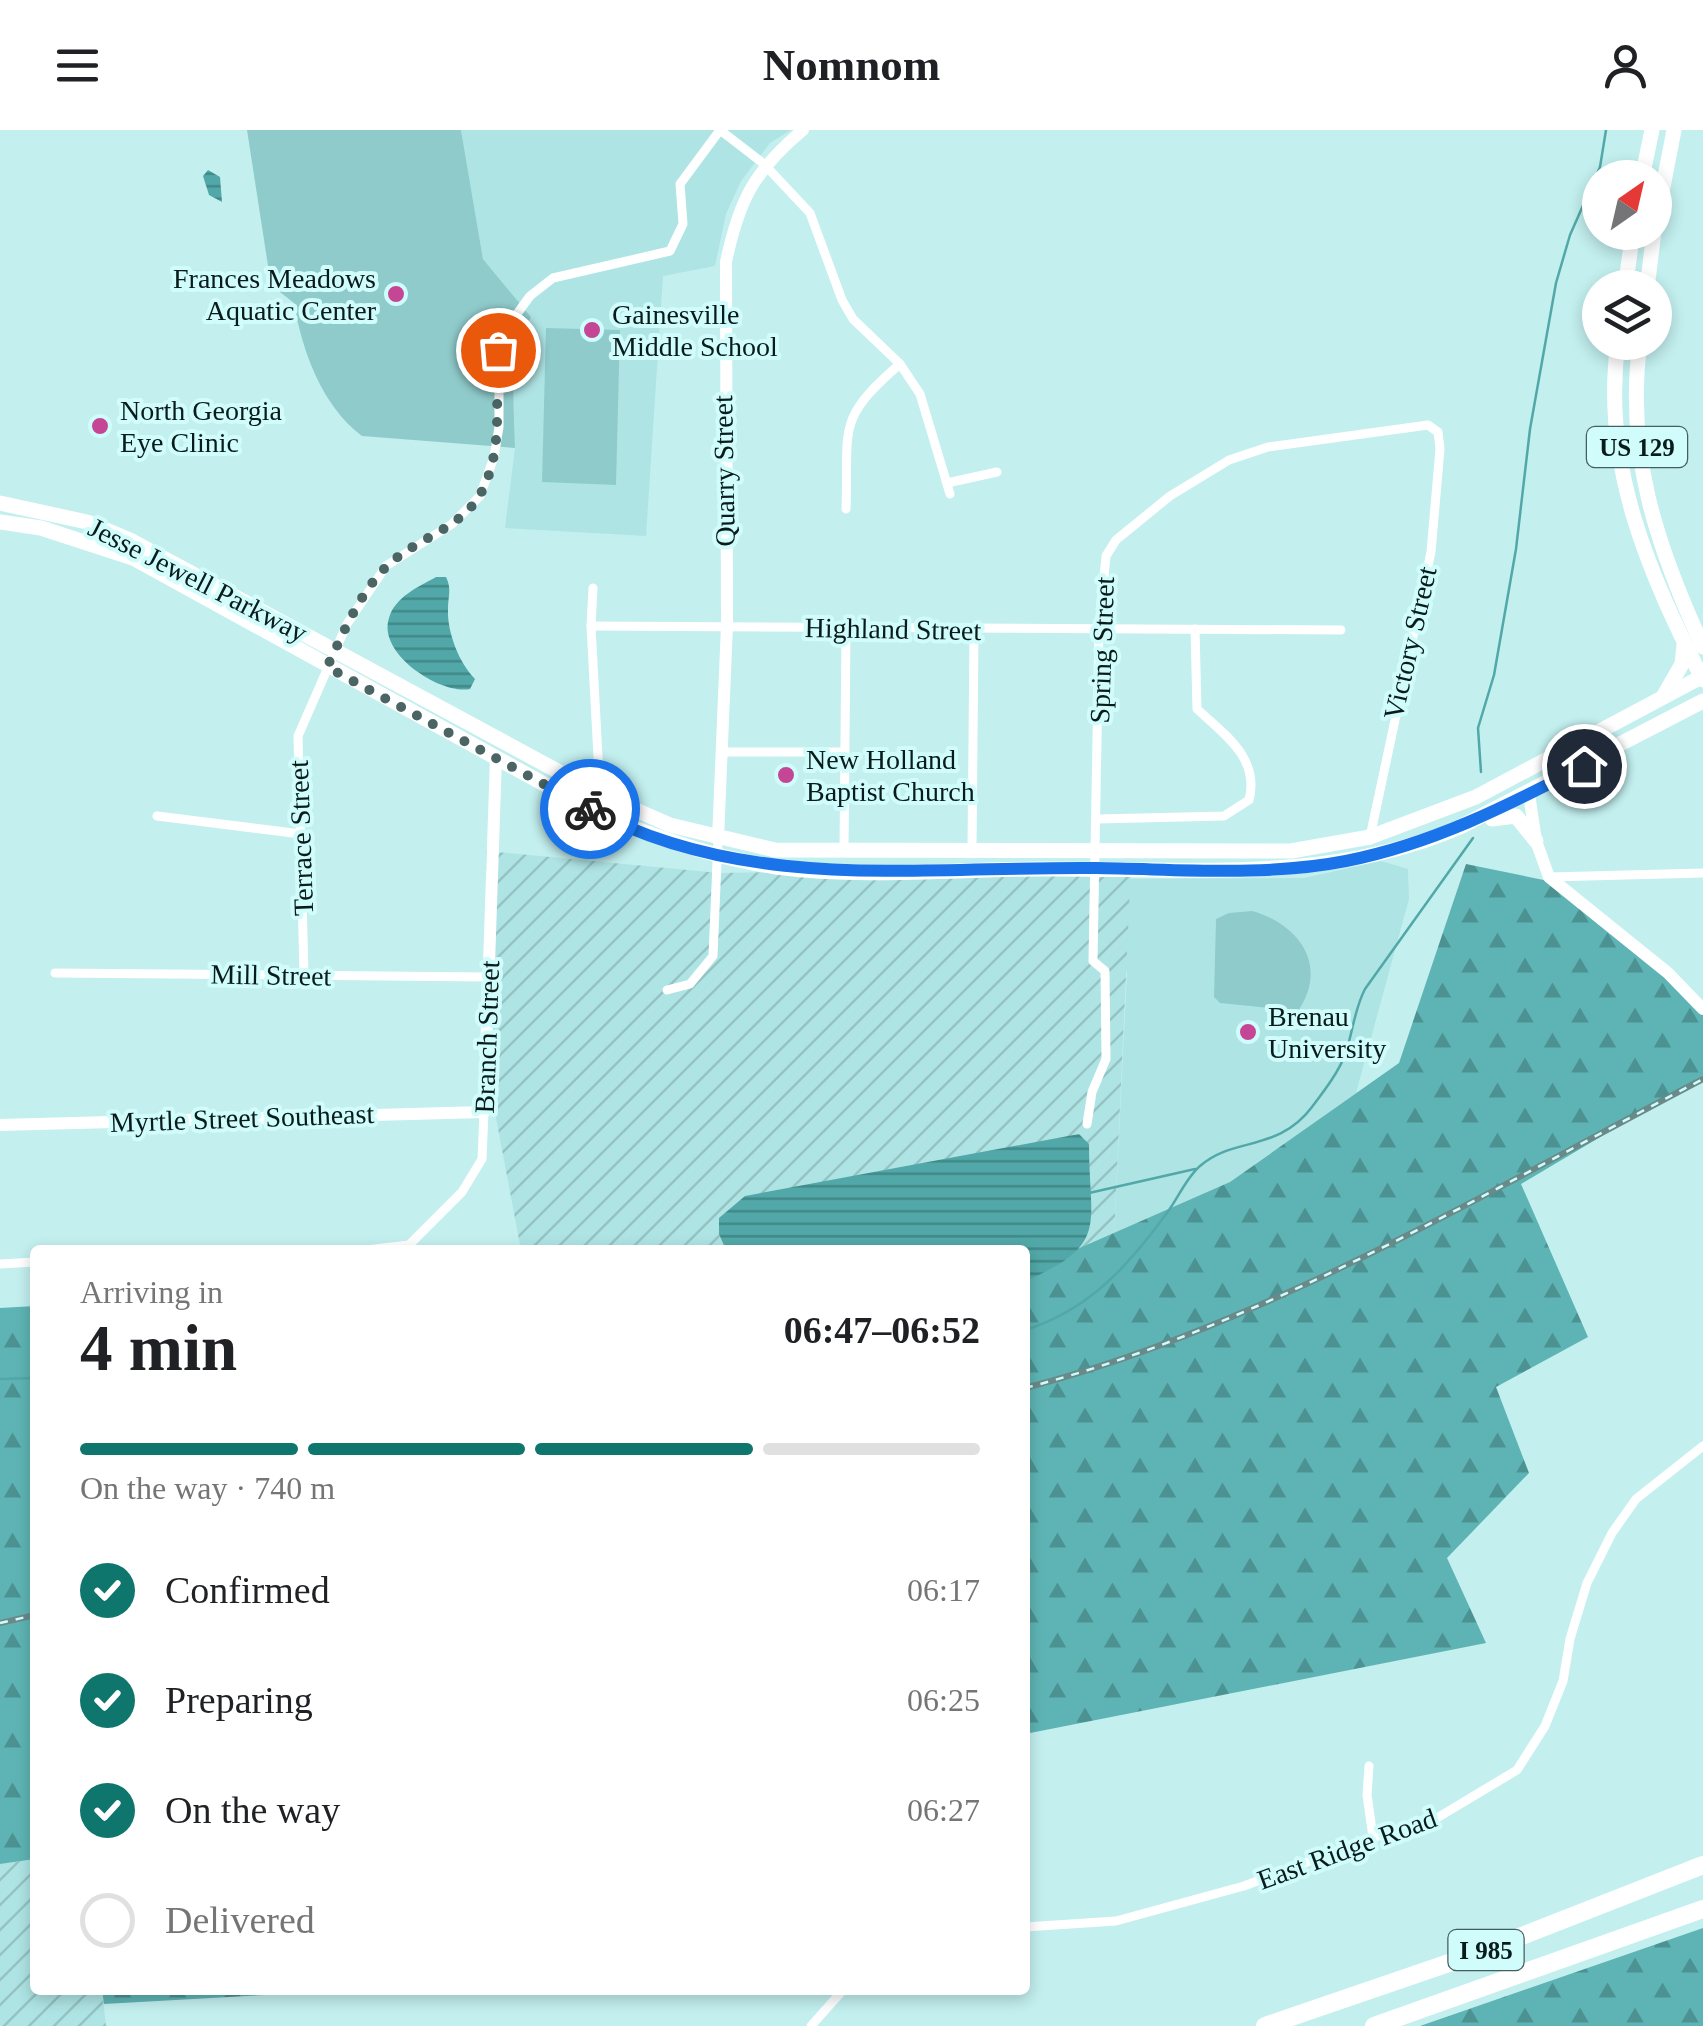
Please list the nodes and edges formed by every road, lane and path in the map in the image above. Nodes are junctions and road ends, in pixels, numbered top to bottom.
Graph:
1 (720, 130) edge
2 (804, 130) edge
3 (1652, 130) edge
4 (1674, 130) edge
5 (1646, 160) edge
6 (1668, 160) edge
7 (764, 164) junction
8 (1617, 360) edge
9 (1639, 360) edge
10 (900, 364) junction
11 (1440, 448) joint
12 (997, 472) dead end
13 (0, 503) edge
14 (846, 509) dead end
15 (0, 522) edge
16 (593, 588) dead end
17 (726, 625) junction
18 (591, 626) junction
19 (1099, 628) junction
20 (846, 629) junction
21 (1195, 630) junction
22 (1341, 630) dead end
23 (974, 632) junction
24 (1697, 640) edge
25 (336, 650) junction
26 (327, 667) junction
27 (1703, 678) edge
28 (1660, 700) junction
29 (1703, 701) edge
30 (1703, 716) edge
31 (1665, 722) junction
32 (721, 752) junction
33 (844, 752) junction
34 (496, 758) junction
35 (600, 794) junction
36 (1530, 794) junction
37 (157, 816) dead end
38 (1098, 819) junction
39 (1460, 826) junction
40 (301, 834) junction
41 (1370, 836) junction
42 (718, 839) junction
43 (1536, 841) junction
44 (844, 852) junction
45 (972, 853) junction
46 (717, 856) junction
47 (1096, 860) junction
48 (1703, 872) edge
49 (1549, 877) junction
50 (55, 973) dead end
51 (304, 975) junction
52 (488, 977) junction
53 (667, 990) dead end
54 (1703, 1009) edge
55 (484, 1112) junction
56 (1087, 1124) dead end
57 (0, 1125) edge
58 (409, 1245) edge
59 (30, 1262) edge
60 (0, 1264) edge
61 (1703, 1446) edge
62 (1369, 1766) dead end
63 (1372, 1836) junction
64 (1703, 1864) edge
65 (1703, 1909) edge
66 (1030, 1926) edge
67 (838, 1995) edge
68 (811, 2026) edge
69 (1265, 2026) edge
70 (1374, 2026) edge

1 - 7 street
1 - 25 street, Terrace Street
2 - 7 street, Quarry Street
3 - 5 main road
4 - 6 main road
7 - 10 street
7 - 17 street, Quarry Street
8 - 24 main road, US 129
9 - 24 main road, US 129
10 - 12 street
10 - 14 street
11 - 19 street, Spring Street
11 - 41 street, Victory Street
13 - 25 main road, Jesse Jewell Parkway
15 - 26 main road, Jesse Jewell Parkway
16 - 18 street
17 - 18 street, Highland Street
17 - 20 street, Highland Street
17 - 32 street, Quarry Street
18 - 35 street
19 - 21 street, Highland Street
19 - 23 street, Highland Street
19 - 38 street, Spring Street
20 - 23 street, Highland Street
20 - 33 street
21 - 22 street, Highland Street
21 - 38 street
23 - 45 street
24 - 27 main road, US 129
24 - 28 main road
25 - 26 street, Terrace Street
25 - 35 main road, Jesse Jewell Parkway
26 - 34 main road, Jesse Jewell Parkway
26 - 40 street, Terrace Street
27 - 28 main road
28 - 41 main road
29 - 31 main road
30 - 31 main road
31 - 36 main road
32 - 33 street
32 - 42 street, Quarry Street
33 - 44 street
34 - 46 main road, Jesse Jewell Parkway
34 - 52 street, Branch Street
35 - 42 main road, Jesse Jewell Parkway
36 - 39 main road
36 - 43 street
37 - 40 street
38 - 47 street, Spring Street
39 - 43 main road
39 - 47 main road
40 - 51 street, Terrace Street
41 - 47 main road
42 - 44 main road, Jesse Jewell Parkway
42 - 46 street
43 - 49 street
44 - 45 main road, Jesse Jewell Parkway
45 - 47 main road, Jesse Jewell Parkway
46 - 47 main road, Jesse Jewell Parkway
46 - 53 street
47 - 56 street, Spring Street
48 - 49 street
49 - 54 street
50 - 51 street, Mill Street
51 - 52 street, Mill Street
52 - 55 street, Branch Street
55 - 57 street, Myrtle Street Southeast
55 - 58 street, Branch Street
59 - 60 street
61 - 63 street, East Ridge Road
62 - 63 street
63 - 66 street, East Ridge Road
64 - 69 highway, I 985
65 - 70 highway, I 985
67 - 68 street

